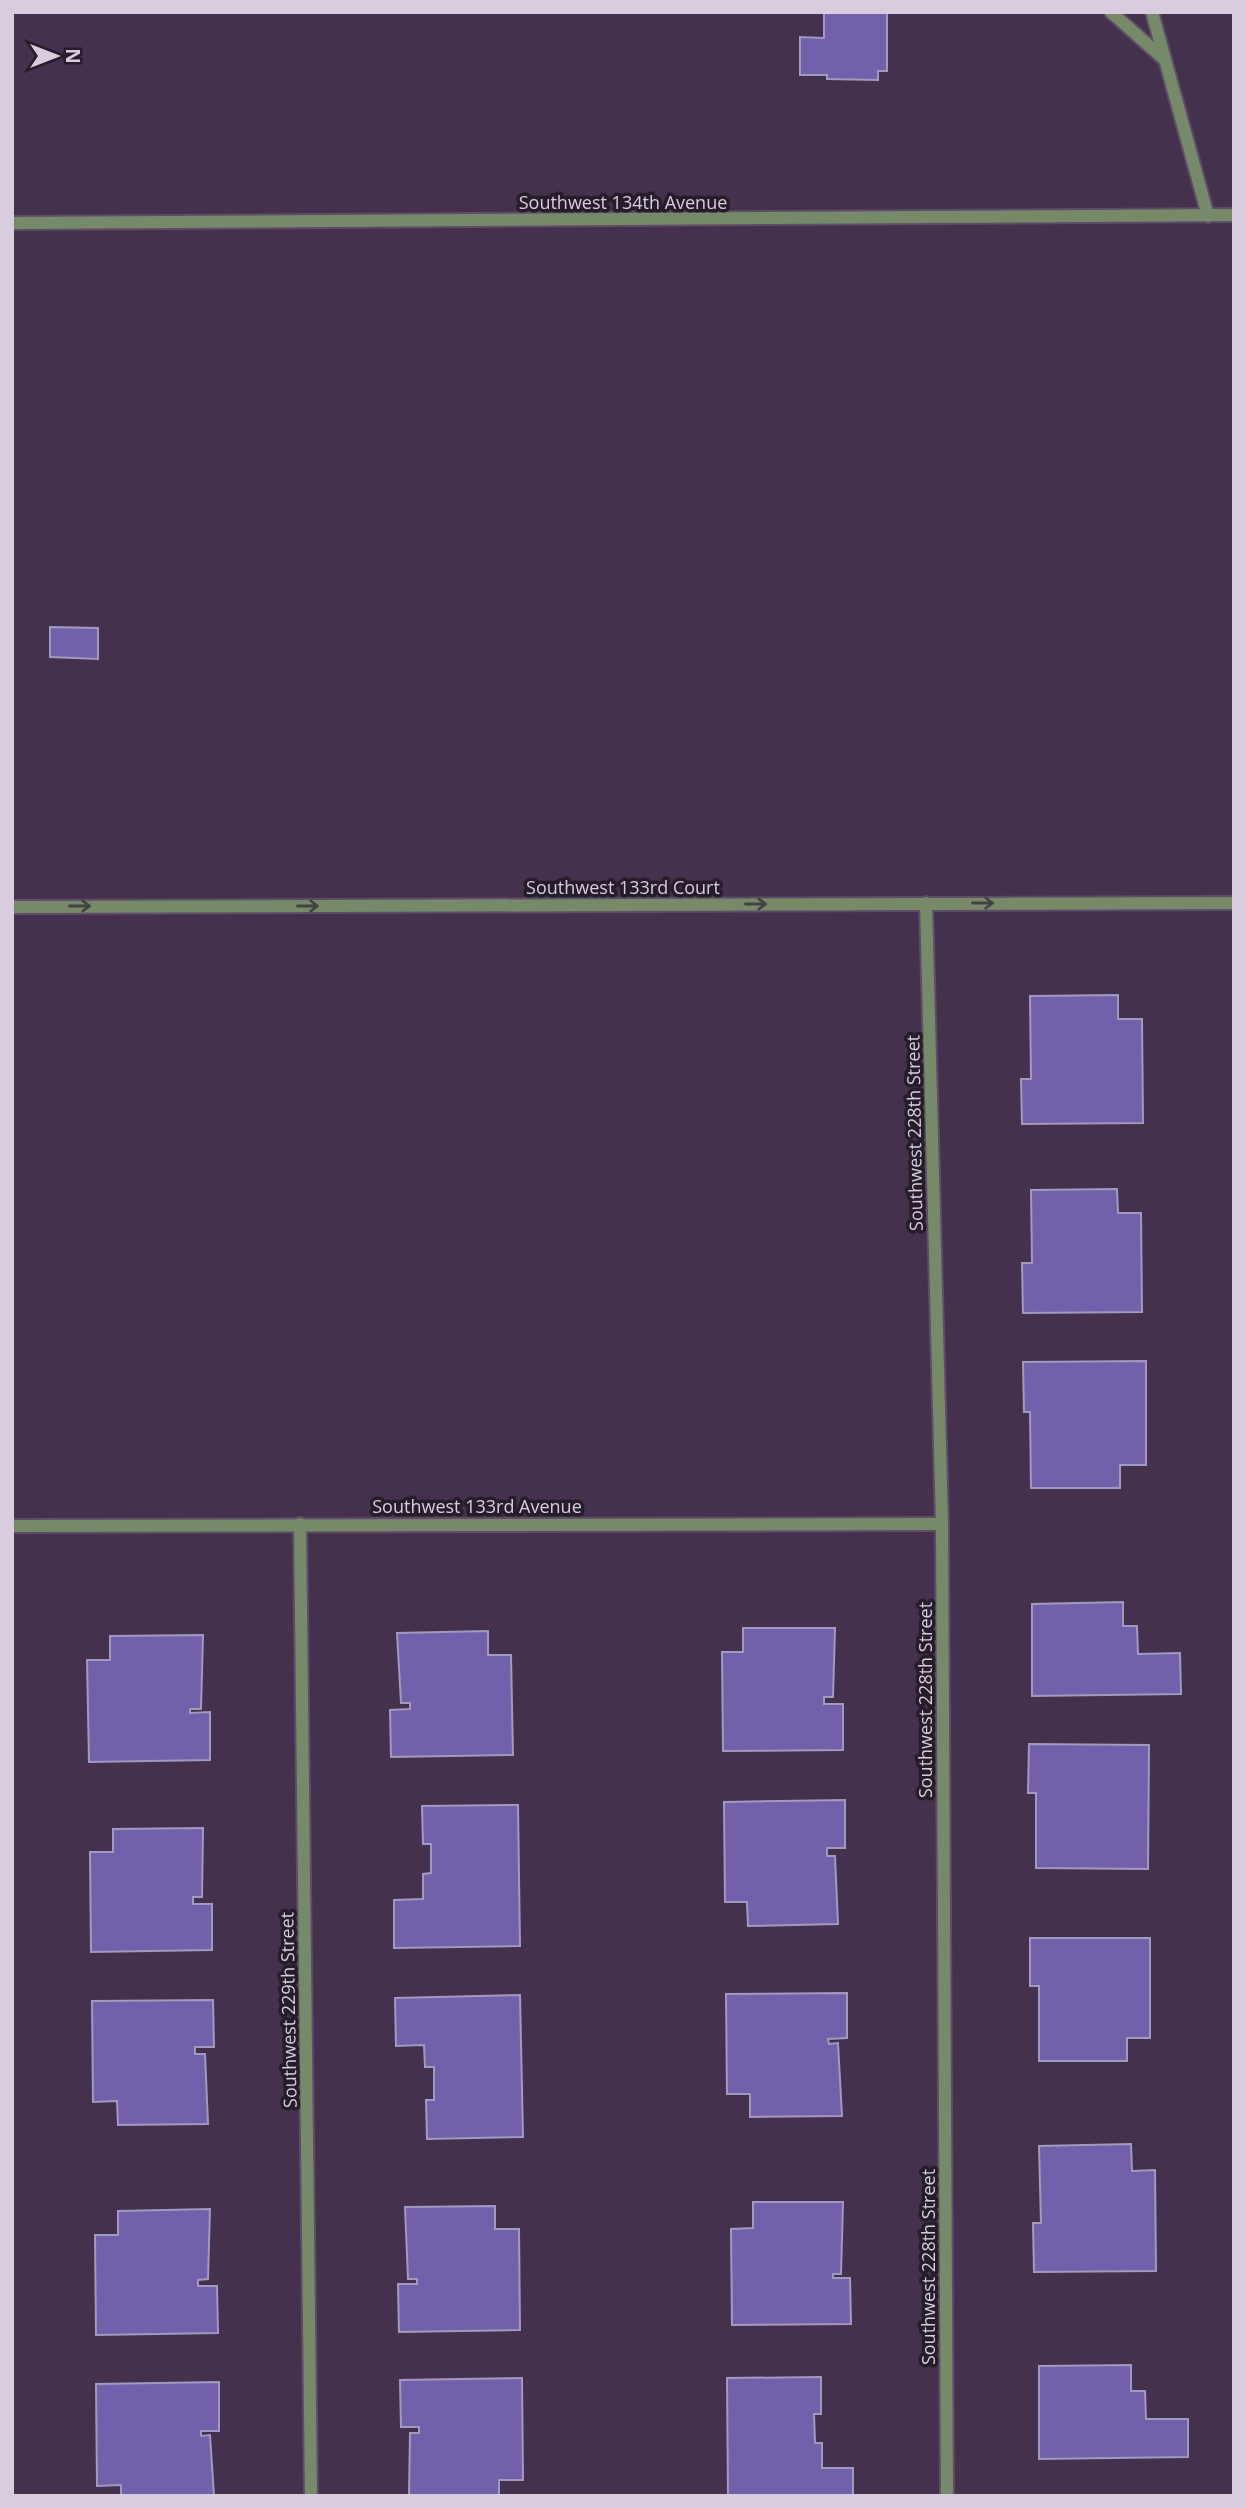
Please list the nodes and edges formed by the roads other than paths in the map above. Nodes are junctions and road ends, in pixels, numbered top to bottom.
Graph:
1 (1111, 12) edge
2 (1152, 12) edge
3 (1165, 60) junction
4 (1234, 215) edge
5 (1208, 216) junction
6 (12, 223) edge
7 (926, 903) junction
8 (1234, 903) edge
9 (12, 907) edge
10 (300, 1524) junction
11 (942, 1524) junction
12 (12, 1525) edge
13 (311, 2496) edge
14 (947, 2496) edge

1 - 3 street
2 - 3 street
3 - 5 street
4 - 5 street, Southwest 134th Avenue
5 - 6 street, Southwest 134th Avenue
7 -> 8 street, Southwest 133rd Court
9 -> 7 street, Southwest 133rd Court
7 - 11 street, Southwest 228th Street
10 - 11 street, Southwest 133rd Avenue
10 - 12 street, Southwest 133rd Avenue
10 - 13 street, Southwest 229th Street
11 - 14 street, Southwest 228th Street

